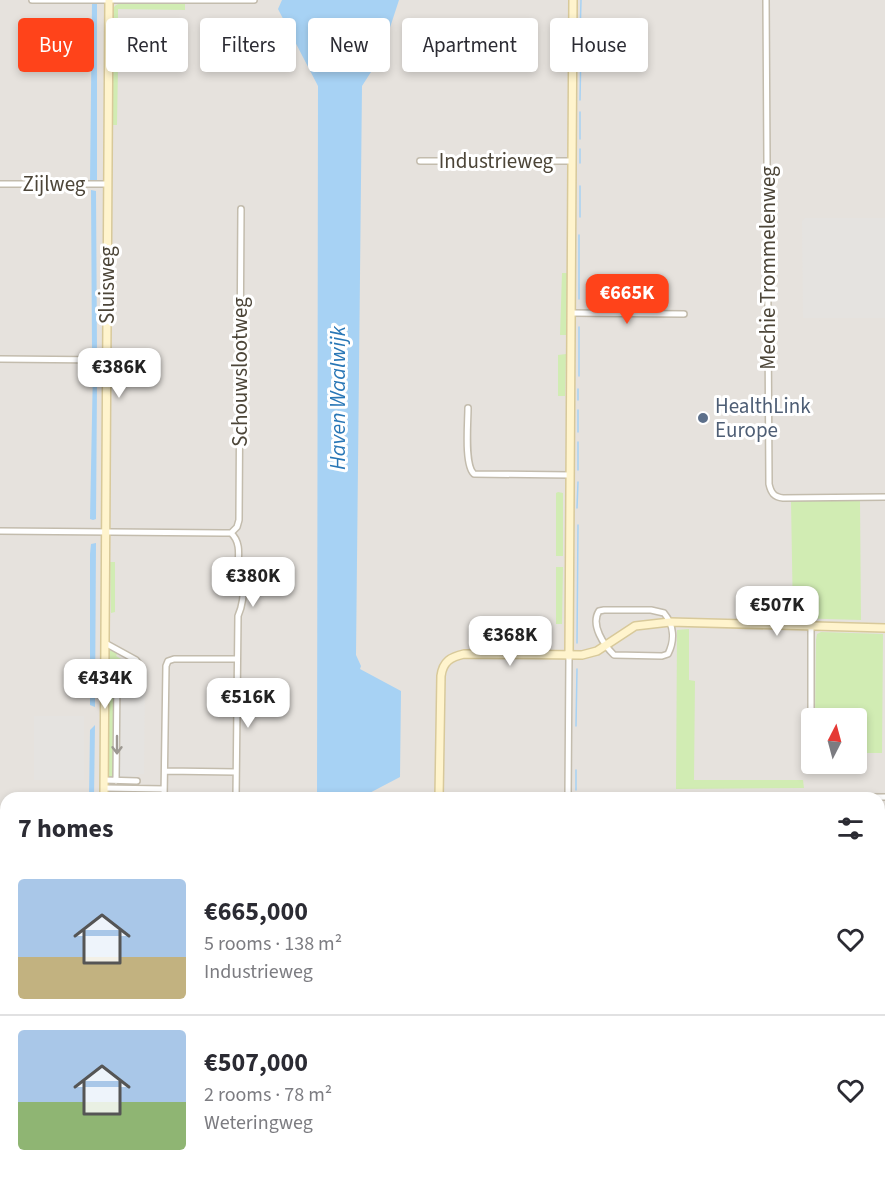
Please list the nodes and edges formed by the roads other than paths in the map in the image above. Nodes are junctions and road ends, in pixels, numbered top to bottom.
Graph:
1 (32, 0) edge
2 (109, 0) edge
3 (573, 0) edge
4 (766, 0) edge
5 (254, 1) edge
6 (420, 161) dead end
7 (572, 161) junction
8 (0, 184) edge
9 (107, 184) junction
10 (241, 209) dead end
11 (571, 313) junction
12 (684, 314) dead end
13 (0, 359) edge
14 (106, 360) junction
15 (468, 408) dead end
16 (570, 475) junction
17 (885, 497) edge
18 (0, 531) edge
19 (106, 531) junction
20 (231, 533) junction
21 (670, 622) junction
22 (811, 626) junction
23 (885, 628) edge
24 (105, 643) junction
25 (607, 645) junction
26 (569, 656) junction
27 (237, 659) junction
28 (811, 708) edge
29 (165, 771) junction
30 (236, 772) junction
31 (116, 781) junction
32 (137, 781) dead end
33 (104, 784) junction
34 (164, 789) joint
35 (104, 792) edge
36 (236, 792) edge
37 (439, 792) edge
38 (568, 792) edge

1 - 2 street
2 - 5 street
2 - 9 street, Sluisweg
3 - 7 street, Industrieweg
4 - 17 street, Mechie Trommelenweg
6 - 7 street, Industrieweg
7 - 11 street, Industrieweg
8 - 9 street, Zijlweg
9 - 14 street, Sluisweg
10 - 20 street, Schouwslootweg
11 - 12 street
11 - 16 street, Industrieweg
13 - 14 street
14 - 19 street, Sluisweg
15 - 16 street
16 - 26 street, Industrieweg
18 - 19 street
19 - 20 street
19 - 24 street, Sluisweg
20 - 27 street
21 - 22 street
21 - 25 street
21 - 25 street
21 - 25 street
22 - 23 street
22 - 28 street
24 -> 31 street
24 - 33 street, Sluisweg
25 - 26 street
26 - 37 street
26 - 38 street, Industrieweg
27 - 29 street
27 - 30 street
29 - 30 street
29 - 34 street
30 - 36 street
31 - 32 street
31 - 33 street
33 - 34 street
33 - 35 street, Sluisweg

